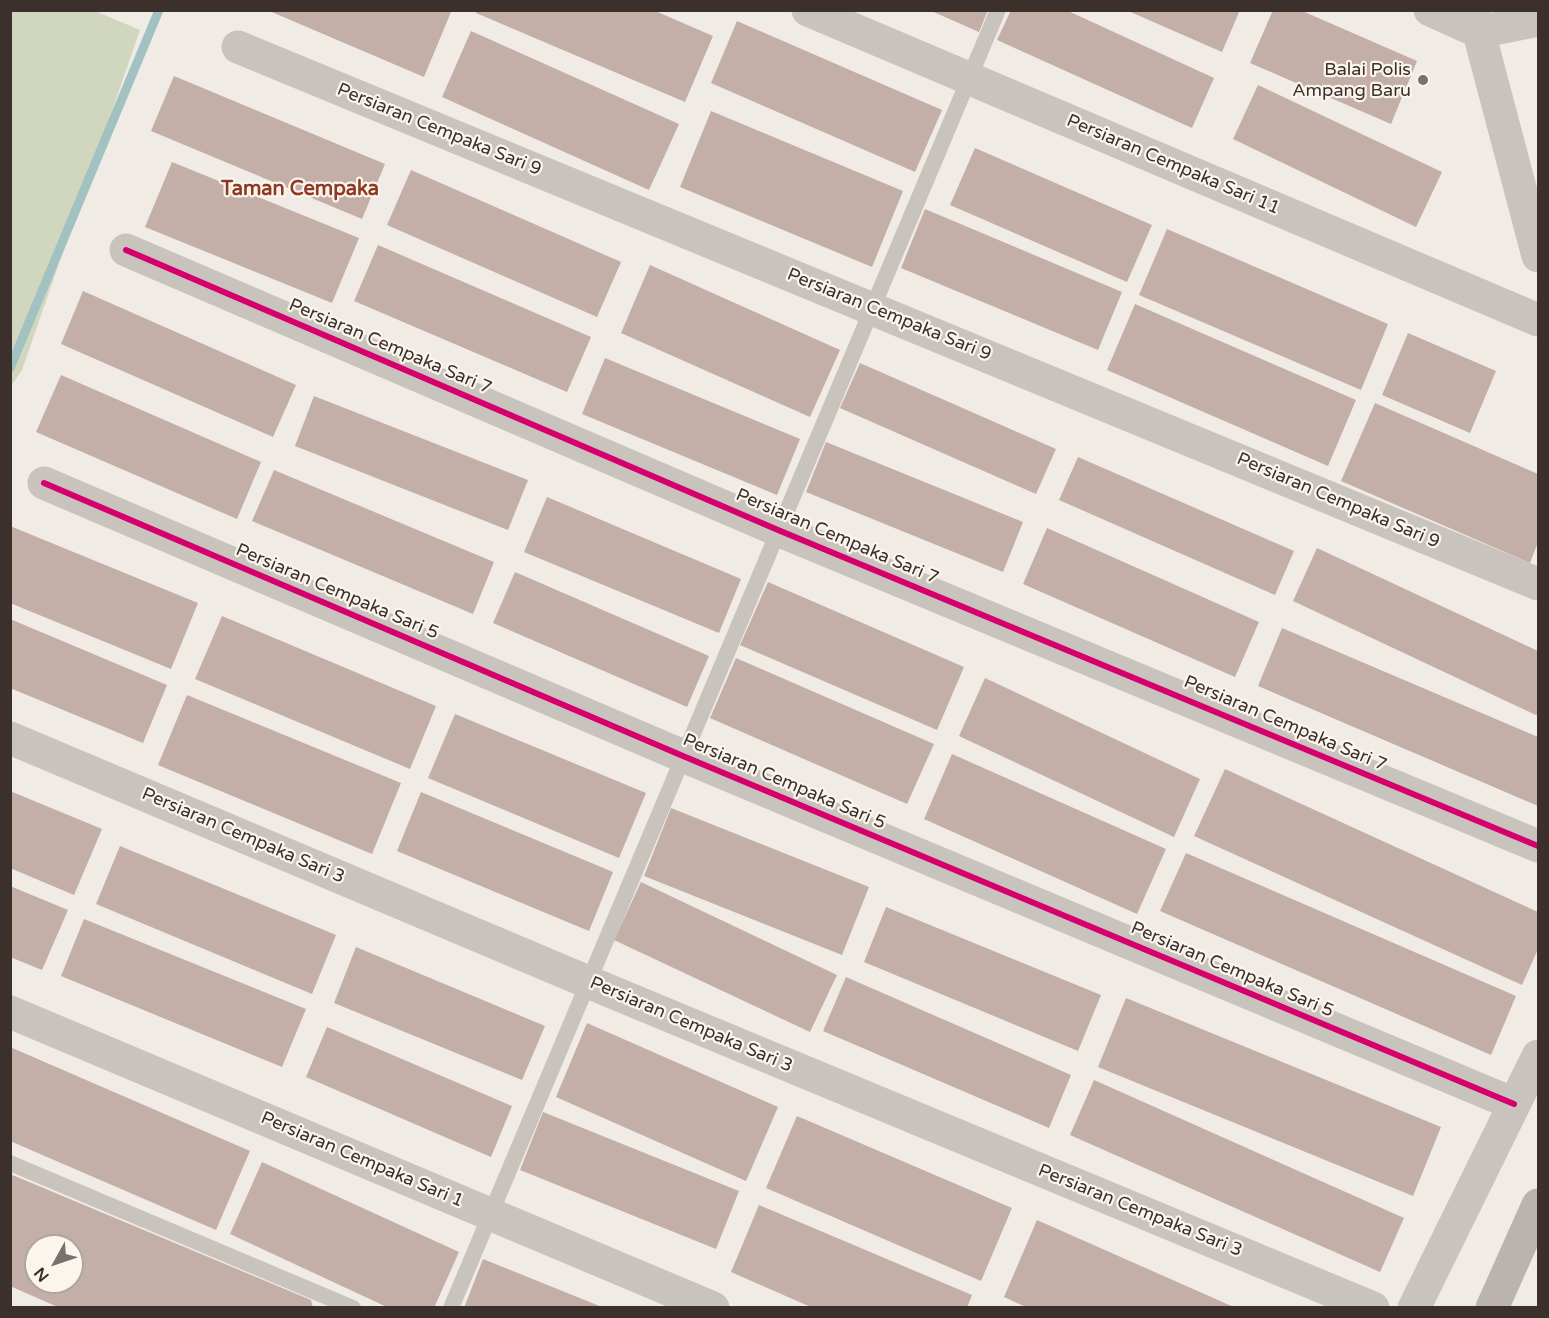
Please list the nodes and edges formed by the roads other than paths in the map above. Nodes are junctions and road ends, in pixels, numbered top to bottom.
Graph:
1 (808, 10) edge
2 (998, 10) edge
3 (1430, 10) edge
4 (1539, 20) edge
5 (1476, 21) edge
6 (238, 47) dead end
7 (969, 79) junction
8 (126, 250) dead end
9 (1539, 256) edge
10 (872, 308) junction
11 (1539, 320) edge
12 (44, 483) dead end
13 (778, 530) junction
14 (1539, 584) edge
15 (10, 738) edge
16 (683, 756) junction
17 (1539, 846) edge
18 (588, 982) junction
19 (10, 1012) edge
20 (1539, 1056) edge
21 (1514, 1104) junction
22 (10, 1162) edge
23 (1539, 1205) edge
24 (490, 1214) junction
25 (335, 1304) edge
26 (353, 1308) edge
27 (451, 1308) edge
28 (713, 1308) edge
29 (1373, 1308) edge
30 (1414, 1308) edge
31 (1492, 1308) edge

1 - 7 street, Persiaran Cempaka Sari 11
2 - 7 lane
3 - 5 street
4 - 5 street
5 - 9 street
6 - 10 street, Persiaran Cempaka Sari 9
7 - 10 lane
7 - 11 street, Persiaran Cempaka Sari 11
8 - 13 street, Persiaran Cempaka Sari 7
10 - 13 lane
10 - 14 street, Persiaran Cempaka Sari 9
12 - 16 street, Persiaran Cempaka Sari 5
13 - 16 lane
13 - 17 street, Persiaran Cempaka Sari 7
15 - 18 street, Persiaran Cempaka Sari 3
16 - 18 lane
16 - 21 street, Persiaran Cempaka Sari 5
18 - 24 lane
18 - 29 street, Persiaran Cempaka Sari 3
19 - 24 street, Persiaran Cempaka Sari 1
20 - 21 street
21 - 30 street
22 - 25 lane
23 - 31 street
24 - 27 lane
24 - 28 street, Persiaran Cempaka Sari 1
25 - 26 lane

